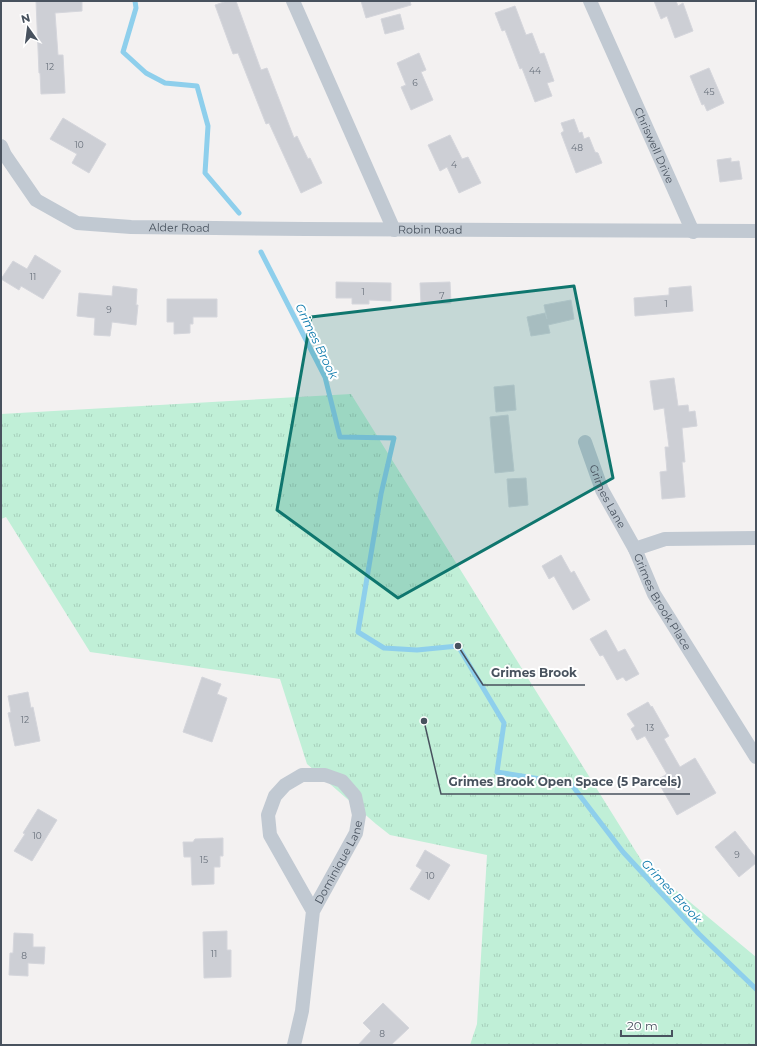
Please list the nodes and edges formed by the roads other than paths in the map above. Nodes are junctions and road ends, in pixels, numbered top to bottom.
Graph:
1 (293, 1) edge
2 (590, 1) edge
3 (1, 146) edge
4 (394, 230) junction
5 (693, 232) junction
6 (756, 232) edge
7 (585, 442) dead end
8 (756, 538) edge
9 (635, 549) junction
10 (756, 757) edge
11 (313, 911) junction
12 (294, 1045) edge

1 - 4 street, Robin Road
2 - 5 street, Chriswell Drive
3 - 4 street, Alder Road
4 - 5 street, Robin Road
5 - 6 street
7 - 9 street, Grimes Lane
8 - 9 street, Grimes Brook Place
9 - 10 street, Grimes Brook Place
11 - 11 street, Dominique Lane
11 - 12 street, Dominique Lane

